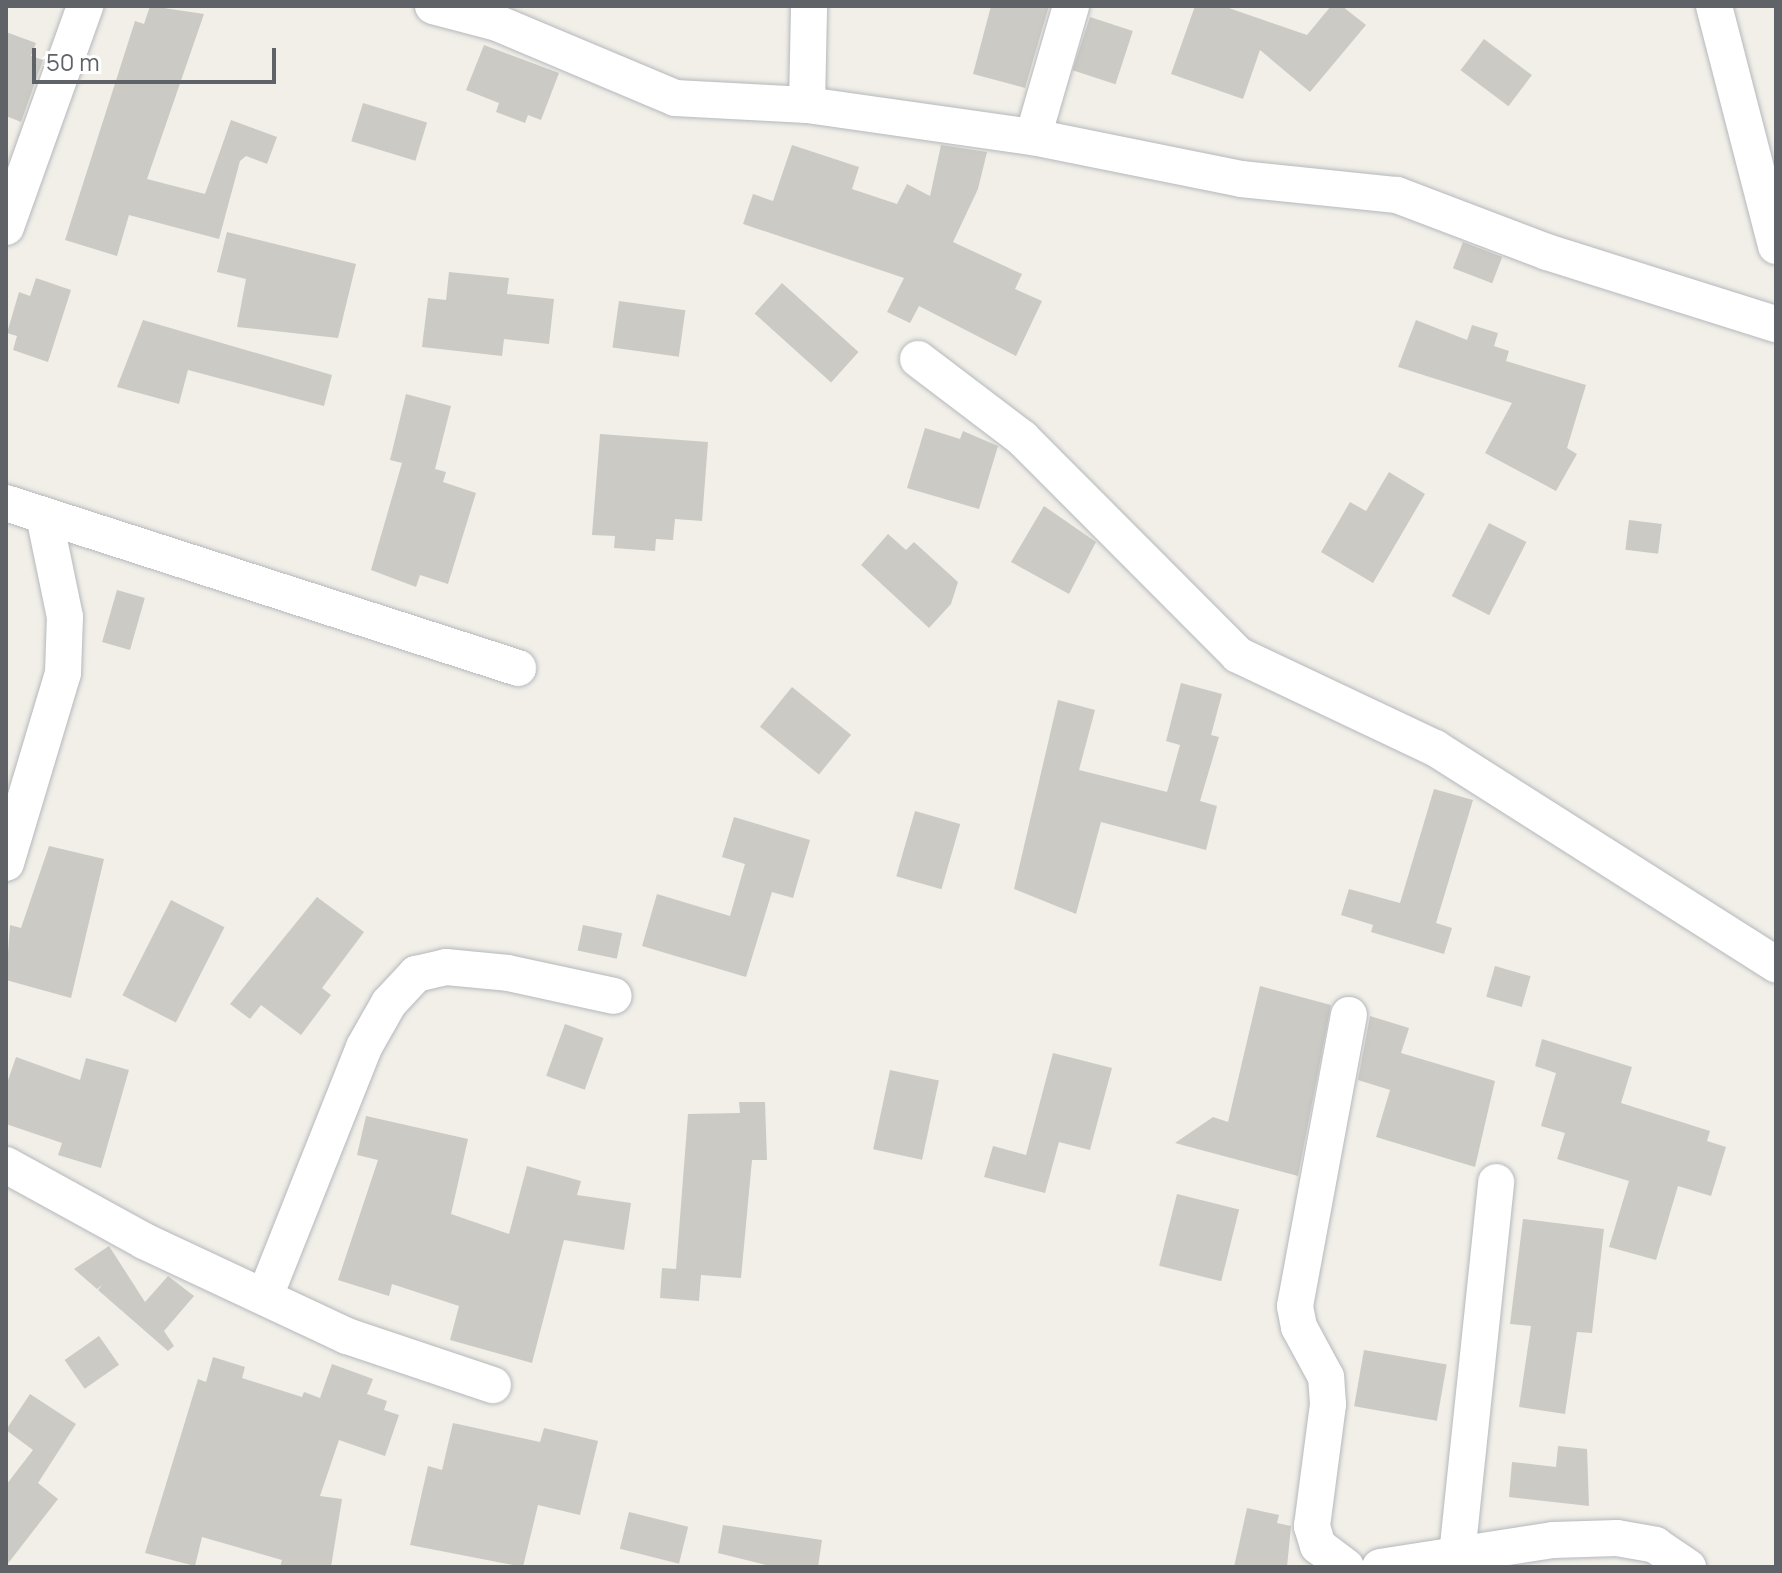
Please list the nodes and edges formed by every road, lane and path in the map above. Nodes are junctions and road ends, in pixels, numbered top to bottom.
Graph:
1 (85, 6) edge
2 (433, 6) edge
3 (809, 6) edge
4 (1071, 6) edge
5 (1714, 6) edge
6 (807, 105) junction
7 (1033, 137) junction
8 (6, 227) edge
9 (1776, 246) edge
10 (1776, 324) edge
11 (918, 359) dead end
12 (6, 503) edge
13 (44, 516) junction
14 (518, 668) dead end
15 (6, 863) edge
16 (1776, 964) edge
17 (614, 996) dead end
18 (1349, 1015) dead end
19 (6, 1165) edge
20 (1496, 1182) dead end
21 (265, 1296) junction
22 (493, 1385) dead end
23 (1457, 1555) junction
24 (1346, 1567) edge
25 (1380, 1567) edge
26 (1688, 1567) edge

1 - 8 street
2 - 6 street
3 - 6 street
4 - 7 street
5 - 9 street
6 - 7 street
7 - 10 street
11 - 16 street
12 - 13 street
13 - 14 street
13 - 15 street
17 - 21 street
18 - 24 street
19 - 21 street
20 - 23 street
21 - 22 street
23 - 25 street
23 - 26 street

